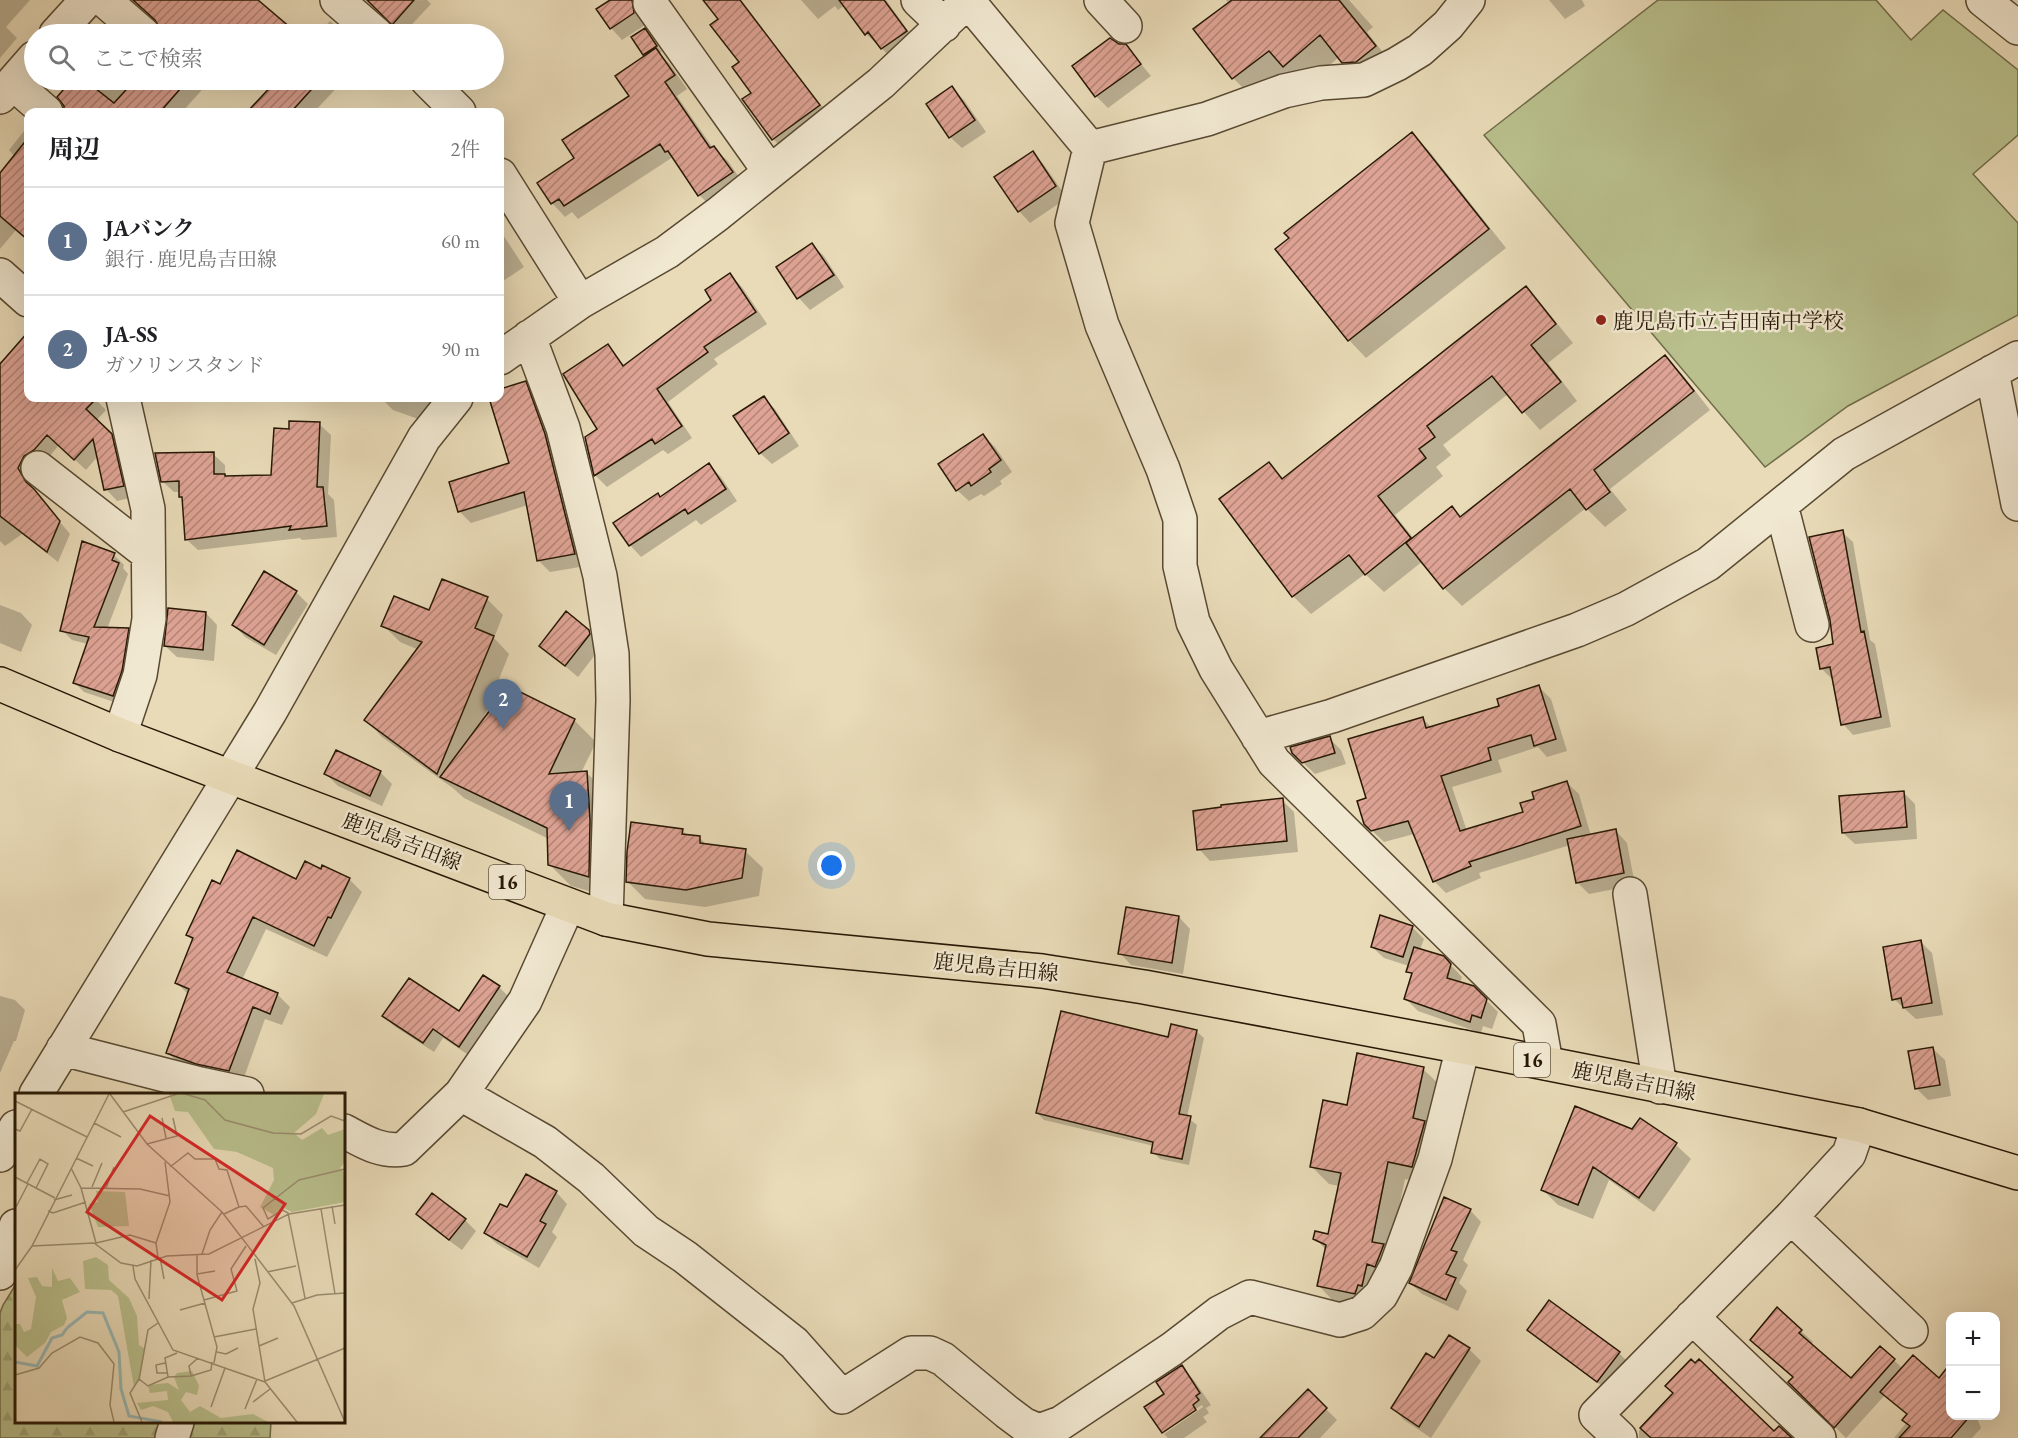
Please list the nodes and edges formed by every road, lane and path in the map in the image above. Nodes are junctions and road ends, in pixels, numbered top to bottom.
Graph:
1 (87, 0) edge
2 (104, 0) edge
3 (337, 0) edge
4 (918, 0) edge
5 (1101, 0) edge
6 (1467, 0) edge
7 (1983, 0) edge
8 (968, 1) edge
9 (650, 3) dead end
10 (65, 24) edge
11 (132, 24) edge
12 (365, 24) edge
13 (944, 25) junction
14 (1125, 26) dead end
15 (2018, 28) edge
16 (24, 69) edge
17 (6, 90) edge
18 (39, 108) edge
19 (1090, 148) junction
20 (770, 172) junction
21 (504, 181) edge
22 (580, 302) junction
23 (529, 337) junction
24 (504, 355) edge
25 (2005, 365) edge
26 (124, 402) edge
27 (453, 402) edge
28 (38, 468) dead end
29 (2018, 504) edge
30 (1781, 505) junction
31 (147, 553) junction
32 (1812, 625) dead end
33 (0, 684) edge
34 (120, 735) junction
35 (1258, 737) junction
36 (230, 776) junction
37 (1630, 894) dead end
38 (568, 905) junction
39 (606, 919) junction
40 (1463, 1047) junction
41 (63, 1049) junction
42 (1546, 1063) junction
43 (1660, 1087) junction
44 (37, 1093) edge
45 (238, 1093) edge
46 (461, 1095) junction
47 (1859, 1125) junction
48 (15, 1129) edge
49 (345, 1132) edge
50 (0, 1155) edge
51 (2018, 1173) edge
52 (1791, 1217) junction
53 (15, 1229) edge
54 (0, 1273) edge
55 (1692, 1317) junction
56 (1911, 1331) dead end
57 (177, 1423) edge
58 (172, 1438) edge
59 (1620, 1438) edge
60 (1819, 1438) edge

1 - 10 street
2 - 11 street
3 - 12 street
4 - 13 street
5 - 14 street
6 - 19 street
7 - 15 street
8 - 13 street
8 - 19 street
9 - 20 street
13 - 20 street
16 - 17 street
17 - 18 street
19 - 35 street
20 - 22 street
21 - 22 street
22 - 23 street
23 - 24 street
23 - 39 street
25 - 29 street
25 - 30 street
26 - 31 street
27 - 36 street
28 - 31 street
30 - 32 street
30 - 35 street
31 - 34 street
33 - 34 main road, 鹿児島吉田線 / 16
34 - 36 main road, 鹿児島吉田線 / 16
35 - 42 street
36 - 38 main road, 鹿児島吉田線 / 16
36 - 41 street
37 - 43 street
38 - 39 main road, 鹿児島吉田線 / 16
38 - 46 street
39 - 40 main road, 鹿児島吉田線 / 16
40 - 42 main road, 鹿児島吉田線 / 16
40 - 46 street
41 - 44 street
41 - 45 street
42 - 43 main road, 鹿児島吉田線 / 16
43 - 47 main road, 鹿児島吉田線 / 16
46 - 49 street
47 - 51 main road, 鹿児島吉田線 / 16
47 - 52 street
48 - 50 street
52 - 55 street
52 - 56 street
53 - 54 street
55 - 59 street
55 - 60 street
57 - 58 street

